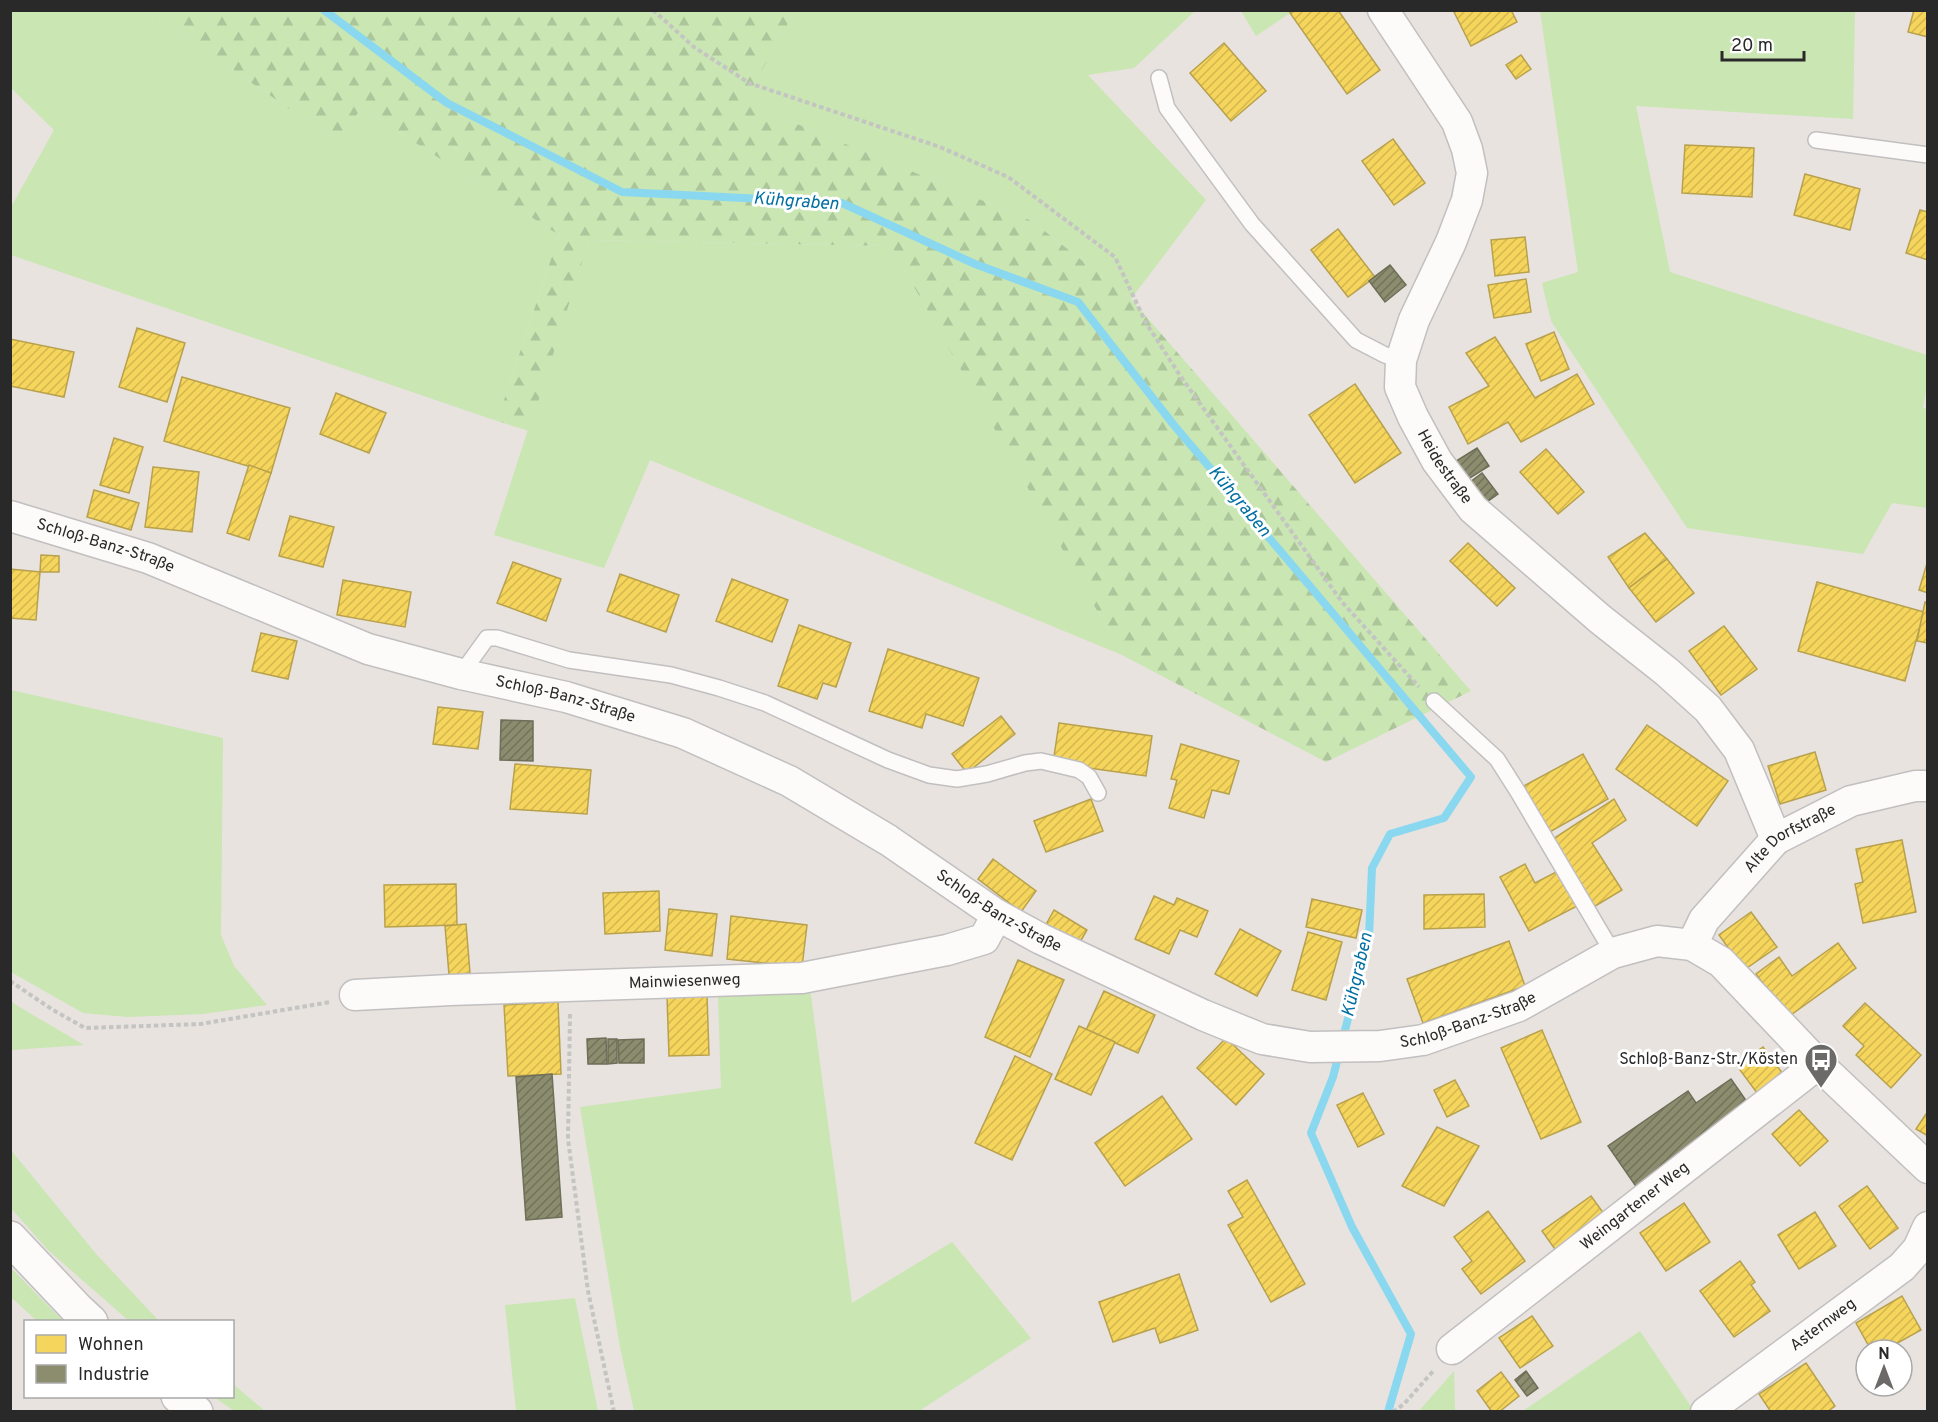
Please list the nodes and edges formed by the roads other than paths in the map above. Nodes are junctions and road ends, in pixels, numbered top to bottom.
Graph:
1 (1383, 10) edge
2 (1159, 78) dead end
3 (1815, 140) dead end
4 (1928, 155) edge
5 (1401, 360) junction
6 (10, 516) edge
7 (461, 674) junction
8 (1434, 701) road end
9 (1928, 786) edge
10 (1098, 793) dead end
11 (1776, 839) junction
12 (997, 915) junction
13 (1692, 945) junction
14 (1613, 953) junction
15 (356, 995) road end
16 (1818, 1064) junction
17 (1928, 1168) edge
18 (1928, 1227) edge
19 (10, 1238) edge
20 (89, 1320) edge
21 (1452, 1349) road end
22 (180, 1398) edge
23 (196, 1412) edge
24 (1706, 1412) edge

1 - 5 street, Heidestraße
2 - 5 lane
3 - 4 lane
5 - 11 street, Heidestraße
6 - 7 street, Schloß-Banz-Straße
7 - 10 lane
7 - 12 street, Schloß-Banz-Straße
8 - 14 lane
9 - 11 street, Alte Dorfstraße
11 - 13 street, Alte Dorfstraße
12 - 14 street, Schloß-Banz-Straße
12 - 15 street, Mainwiesenweg
13 - 14 street, Schloß-Banz-Straße
13 - 16 street, Schloß-Banz-Straße
16 - 17 street, Schloß-Banz-Straße
16 - 21 street, Weingartener Weg
18 - 24 street, Asternweg
19 - 20 street
22 - 23 street

